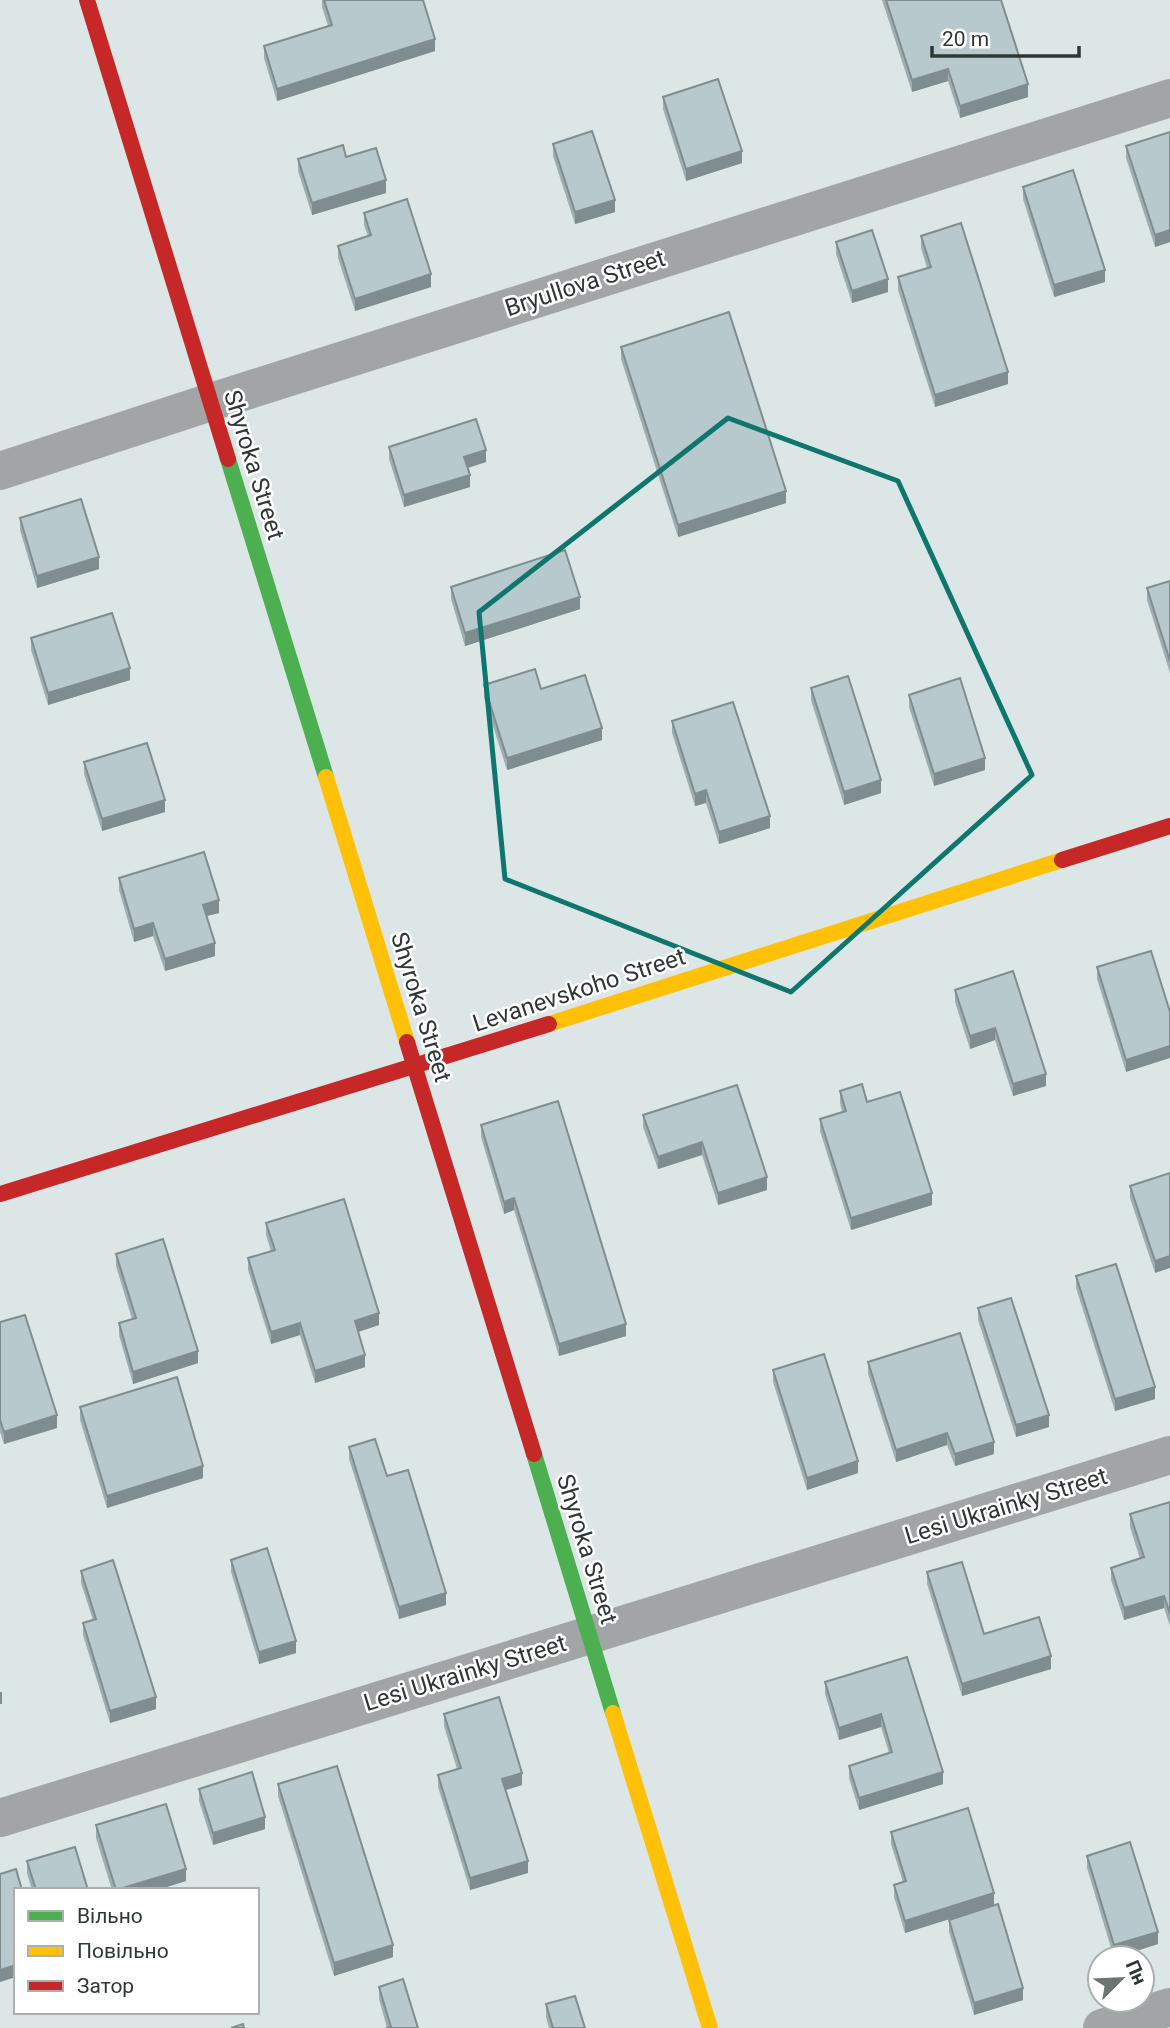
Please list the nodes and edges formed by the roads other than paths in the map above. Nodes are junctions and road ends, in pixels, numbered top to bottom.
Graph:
1 (88, 0) edge
2 (1170, 98) edge
3 (211, 402) junction
4 (0, 471) edge
5 (1170, 826) edge
6 (415, 1066) junction
7 (0, 1194) edge
8 (1170, 1455) edge
9 (589, 1635) junction
10 (0, 1818) edge
11 (1170, 2007) edge
12 (710, 2028) edge
13 (1102, 2028) edge

1 - 3 street, Shyroka Street
2 - 3 street, Bryullova Street
3 - 4 street, Bryullova Street
3 - 6 street, Shyroka Street
5 - 6 street, Levanevskoho Street
6 - 7 street, Levanevskoho Street
6 - 9 street, Shyroka Street
8 - 9 street, Lesi Ukrainky Street
9 - 10 street, Lesi Ukrainky Street
9 - 12 street, Shyroka Street
11 - 13 street

